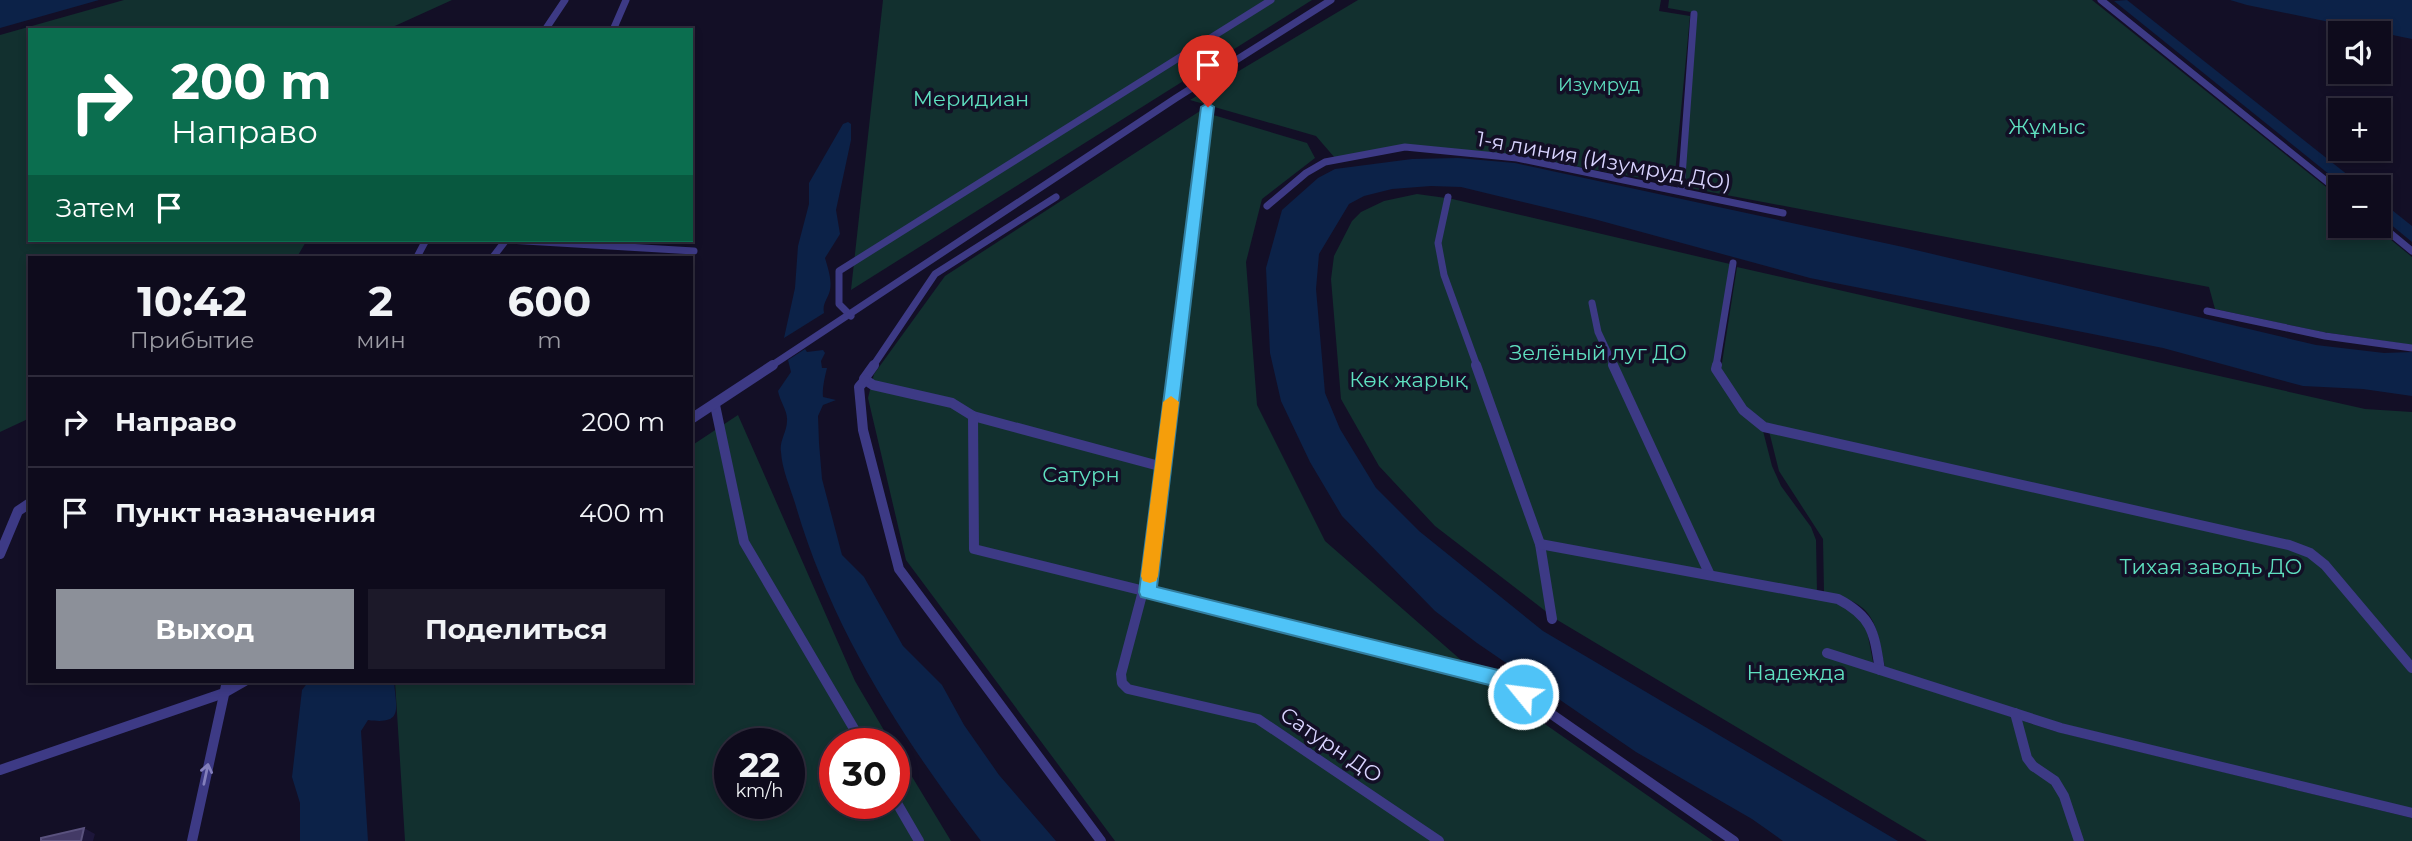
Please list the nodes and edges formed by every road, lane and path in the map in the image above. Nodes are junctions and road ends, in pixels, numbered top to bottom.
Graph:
1 (565, 0) edge
2 (626, 0) edge
3 (1271, 0) edge
4 (1331, 0) edge
5 (2101, 0) edge
6 (1694, 14) dead end
7 (546, 28) edge
8 (613, 28) edge
9 (1208, 107) dead end
10 (2328, 182) edge
11 (1681, 190) junction
12 (1056, 197) dead end
13 (1448, 197) dead end
14 (1267, 206) dead end
15 (1783, 213) dead end
16 (2391, 234) edge
17 (504, 242) edge
18 (540, 242) edge
19 (694, 251) dead end
20 (2412, 251) edge
21 (494, 256) edge
22 (1732, 263) dead end
23 (1592, 303) dead end
24 (2207, 311) dead end
25 (851, 316) junction
26 (2412, 348) edge
27 (865, 380) junction
28 (715, 405) junction
29 (973, 416) junction
30 (693, 418) edge
31 (1163, 467) junction
32 (28, 504) edge
33 (1540, 544) junction
34 (0, 554) edge
35 (1710, 575) junction
36 (1145, 592) junction
37 (1552, 619) dead end
38 (1827, 653) dead end
39 (2412, 668) edge
40 (1881, 670) junction
41 (227, 683) edge
42 (242, 683) edge
43 (224, 694) junction
44 (2015, 713) junction
45 (854, 728) edge
46 (0, 770) edge
47 (2412, 813) edge
48 (906, 819) edge
49 (192, 841) edge
50 (919, 841) edge
51 (1101, 841) edge
52 (1439, 841) edge
53 (1734, 841) edge
54 (2079, 841) edge

1 - 7 street
2 - 8 street
3 - 25 street
4 - 25 street
5 - 10 street
6 - 11 street
9 - 31 street
11 - 14 street, 1-я линия (Изумруд ДО)
11 - 15 street, 1-я линия (Изумруд ДО)
12 - 27 street
13 - 33 street
16 - 20 street
17 - 21 street
18 - 19 street
22 - 39 street
23 - 35 street
24 - 26 street
25 - 28 street
27 - 29 street
27 - 51 street
28 - 30 street
28 - 45 street
29 - 31 street
29 - 36 street
31 - 36 street
32 - 34 street
33 - 35 street
33 - 37 street
35 - 40 street
36 - 52 street, Сатурн ДО
36 - 53 street
38 - 40 street
40 - 44 street
41 - 43 street
42 - 43 street
43 - 46 street
49 -> 43 street
44 - 47 street
44 - 54 street
48 - 50 street

